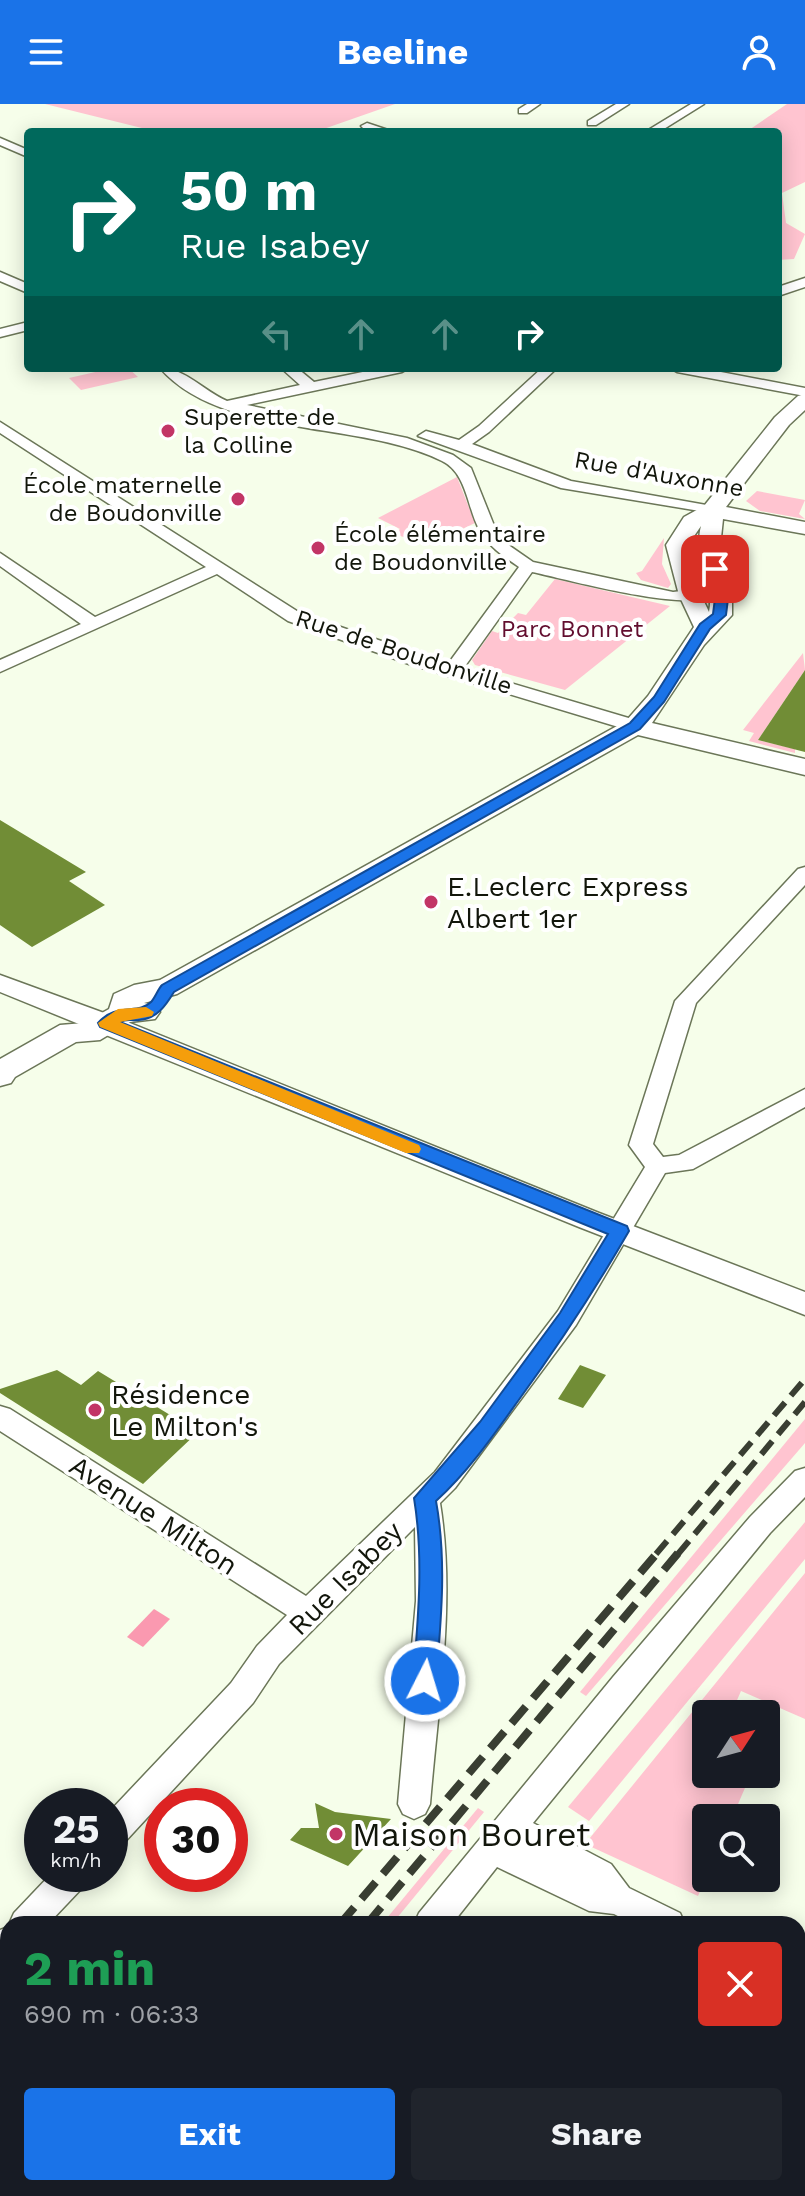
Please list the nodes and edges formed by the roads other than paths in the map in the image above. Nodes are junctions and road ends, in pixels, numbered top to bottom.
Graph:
1 (535, 104) edge
2 (624, 104) edge
3 (697, 104) edge
4 (523, 111) dead end
5 (592, 123) dead end
6 (367, 126) dead end
7 (373, 128) edge
8 (658, 128) edge
9 (0, 141) edge
10 (24, 152) edge
11 (0, 276) edge
12 (805, 282) edge
13 (24, 287) edge
14 (782, 291) edge
15 (24, 327) edge
16 (0, 333) edge
17 (172, 372) edge
18 (293, 372) edge
19 (383, 372) edge
20 (546, 372) edge
21 (698, 372) edge
22 (311, 387) junction
23 (805, 392) edge
24 (805, 400) edge
25 (226, 405) junction
26 (0, 426) edge
27 (412, 439) junction
28 (461, 445) junction
29 (712, 511) junction
30 (802, 527) edge
31 (0, 558) edge
32 (528, 566) junction
33 (217, 568) junction
34 (722, 591) junction
35 (690, 595) junction
36 (93, 624) junction
37 (705, 627) junction
38 (0, 667) edge
39 (452, 671) junction
40 (635, 726) junction
41 (805, 767) edge
42 (805, 873) edge
43 (0, 983) edge
44 (106, 1023) junction
45 (0, 1076) edge
46 (0, 1083) edge
47 (805, 1097) edge
48 (657, 1166) junction
49 (620, 1231) junction
50 (805, 1304) edge
51 (0, 1417) edge
52 (805, 1479) edge
53 (425, 1498) junction
54 (308, 1613) junction
55 (414, 1804) dead end
56 (128, 1815) edge
57 (500, 1838) junction
58 (56, 1892) edge
59 (34, 1916) edge
60 (437, 1916) edge
61 (652, 1916) edge

1 - 4 street
2 - 5 street
3 - 8 street
6 - 7 street
9 - 10 street
11 - 13 street
12 - 14 street
15 - 16 street
17 - 25 street
18 - 22 street
19 - 22 street
20 - 28 street
21 - 23 street
22 - 25 street
24 - 29 main road
25 - 27 street
26 - 33 street, Rue de Boudonville
27 - 28 street, Rue d'Auxonne
27 - 32 street
28 - 29 street, Rue d'Auxonne
29 - 30 main road, Rue d'Auxonne
29 - 34 main road
29 - 35 main road
31 - 36 street
32 - 35 street
32 - 39 street
33 - 36 street
33 - 39 street, Rue de Boudonville
34 - 35 street
34 - 37 main road
35 - 37 main road
36 - 38 street
37 - 40 main road
39 - 40 street, Rue de Boudonville
40 - 41 main road, Rue de Boudonville
40 - 44 main road
42 - 48 street
43 - 44 street
44 - 45 main road
44 - 46 main road
44 - 49 street
47 - 48 street
48 - 49 street, Rue Isabey
49 - 50 street
49 - 53 street, Rue Isabey
51 - 54 street, Avenue Milton
52 - 57 street
53 - 54 street, Rue Isabey
53 - 55 street
54 - 56 street, Rue Isabey
57 - 60 street
57 - 61 street
58 - 59 street

